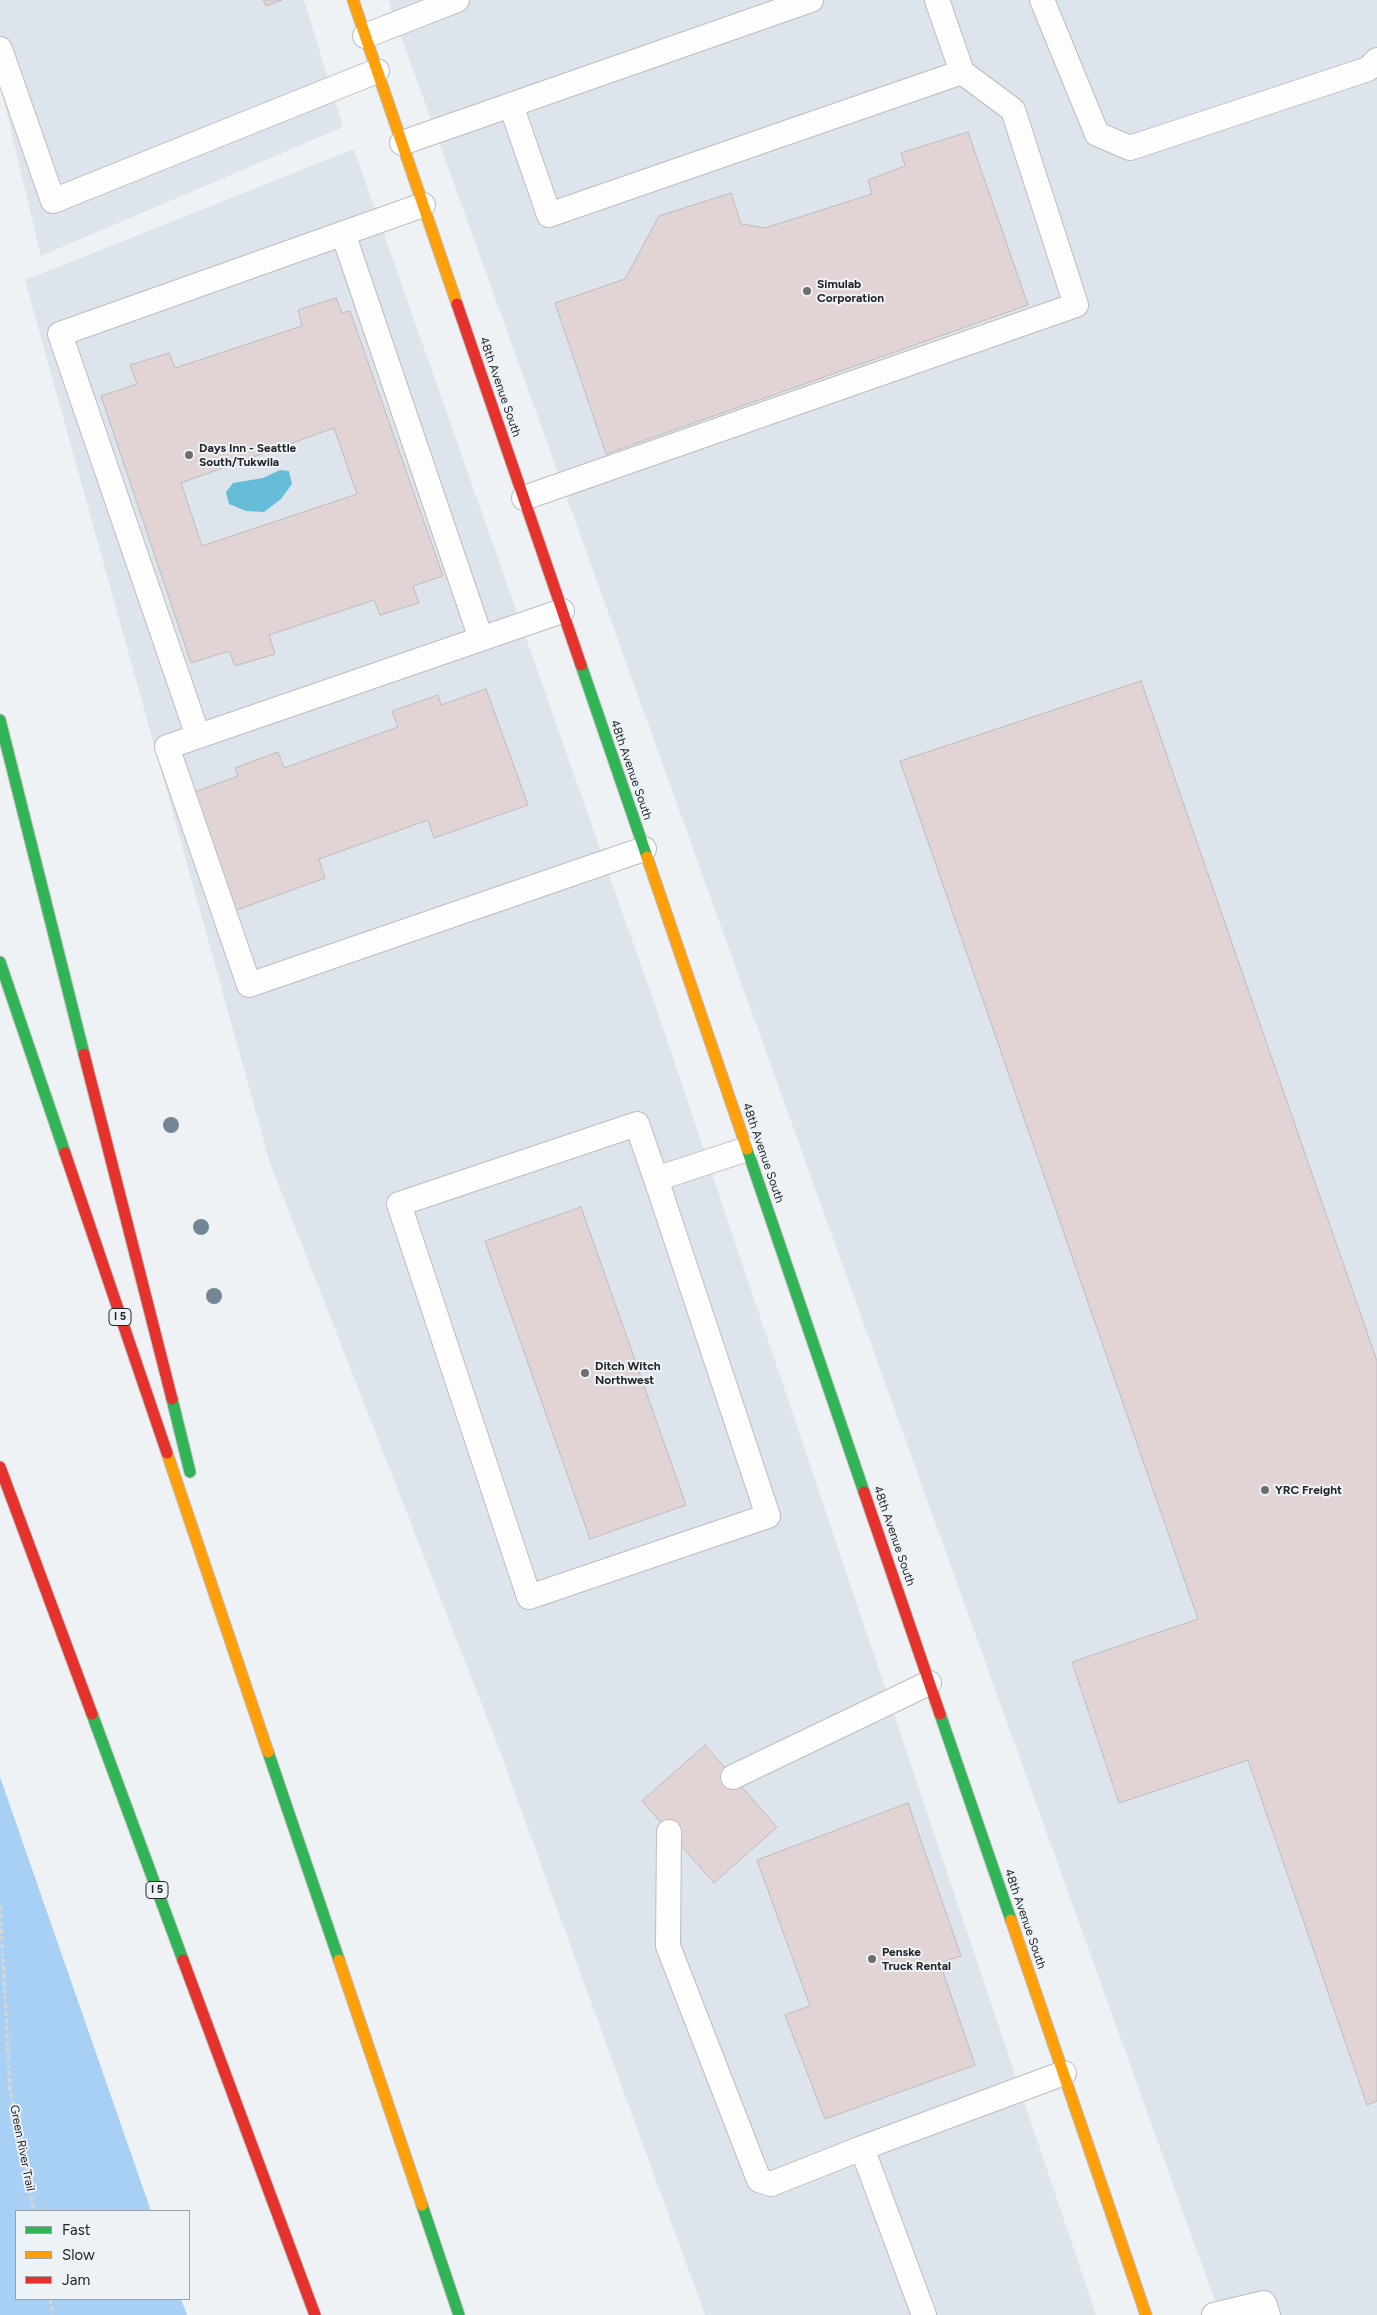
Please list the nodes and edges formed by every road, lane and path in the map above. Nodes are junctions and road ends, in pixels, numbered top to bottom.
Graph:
1 (353, 0) edge
2 (457, 0) edge
3 (811, 0) edge
4 (937, 0) edge
5 (1042, 0) edge
6 (365, 36) junction
7 (0, 49) edge
8 (1377, 60) edge
9 (377, 70) junction
10 (962, 72) junction
11 (511, 105) junction
12 (402, 143) junction
13 (423, 206) junction
14 (343, 233) junction
15 (524, 498) junction
16 (562, 611) junction
17 (482, 639) junction
18 (0, 720) edge
19 (198, 736) junction
20 (644, 849) junction
21 (0, 962) edge
22 (747, 1149) junction
23 (656, 1179) junction
24 (0, 1467) edge
25 (192, 1480) dead end
26 (202, 1518) dead end
27 (241, 1672) junction
28 (929, 1683) junction
29 (733, 1777) dead end
30 (670, 1832) dead end
31 (0, 1906) edge
32 (1064, 2074) junction
33 (862, 2148) junction
34 (34, 2210) edge
35 (50, 2300) edge
36 (53, 2315) edge
37 (315, 2315) edge
38 (459, 2315) edge
39 (924, 2315) edge
40 (1146, 2315) edge
41 (1214, 2315) edge
42 (1268, 2315) edge

1 - 6 main road, 48th Avenue South
2 - 6 lane
3 - 11 lane
4 - 10 lane
5 - 8 lane
6 - 9 main road, 48th Avenue South
7 - 9 lane
9 - 12 main road, 48th Avenue South
10 - 11 lane
10 - 15 lane
11 - 12 lane
12 - 13 main road, 48th Avenue South
13 - 14 lane
13 - 15 main road, 48th Avenue South
14 - 17 lane
14 - 19 lane
15 - 16 main road, 48th Avenue South
16 - 17 lane
16 - 20 main road, 48th Avenue South
17 - 19 lane
18 - 25 main road
19 - 20 lane
20 - 22 main road, 48th Avenue South
21 - 27 main road, I 5
22 - 23 lane
22 - 28 main road, 48th Avenue South
23 - 23 lane
24 - 37 main road, I 5
26 - 27 main road
27 - 38 main road, I 5
28 - 29 lane
28 - 32 main road, 48th Avenue South
30 - 33 lane
31 - 34 path, Green River Trail
32 - 33 lane
32 - 40 main road, 48th Avenue South
33 - 39 lane
35 - 36 path
41 - 42 lane

